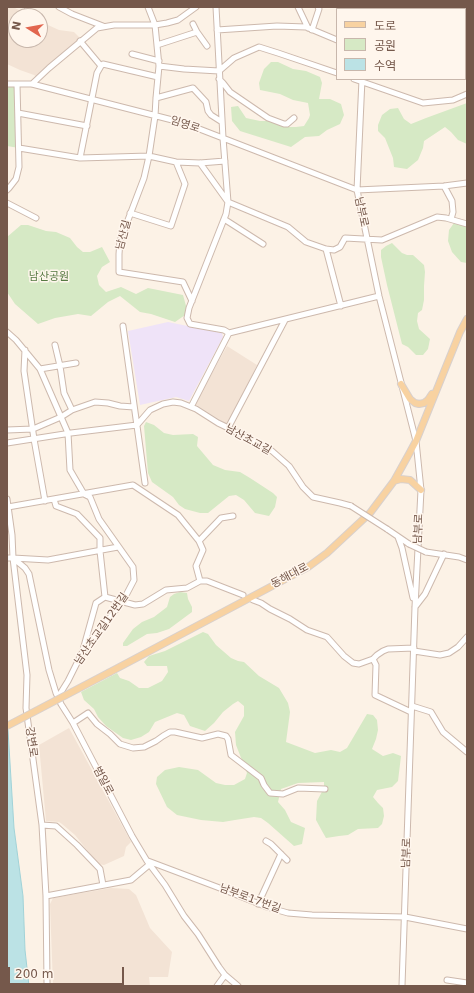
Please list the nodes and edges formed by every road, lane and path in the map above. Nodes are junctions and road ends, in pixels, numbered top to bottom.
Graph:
1 (59, 7) edge
2 (148, 7) edge
3 (196, 7) edge
4 (216, 7) edge
5 (298, 7) edge
6 (318, 7) edge
7 (194, 24) dead end
8 (155, 25) junction
9 (104, 26) junction
10 (310, 29) junction
11 (217, 30) junction
12 (197, 32) junction
13 (336, 40) edge
14 (80, 41) junction
15 (157, 45) junction
16 (207, 46) dead end
17 (132, 54) dead end
18 (159, 63) junction
19 (101, 66) junction
20 (219, 71) junction
21 (336, 73) edge
22 (158, 77) junction
23 (219, 79) junction
24 (362, 80) edge
25 (7, 84) edge
26 (17, 84) junction
27 (32, 84) junction
28 (467, 94) edge
29 (156, 98) junction
30 (91, 99) junction
31 (18, 113) junction
32 (155, 116) junction
33 (294, 118) dead end
34 (222, 122) junction
35 (87, 126) junction
36 (223, 138) junction
37 (19, 148) junction
38 (149, 156) junction
39 (80, 158) junction
40 (225, 161) junction
41 (176, 162) junction
42 (200, 163) junction
43 (467, 183) edge
44 (444, 186) junction
45 (7, 190) edge
46 (357, 190) junction
47 (228, 202) junction
48 (7, 203) edge
49 (130, 213) junction
50 (36, 218) dead end
51 (224, 218) junction
52 (451, 220) junction
53 (467, 224) edge
54 (367, 240) junction
55 (263, 244) dead end
56 (326, 249) junction
57 (379, 296) junction
58 (192, 301) junction
59 (341, 306) junction
60 (467, 319) edge
61 (285, 320) junction
62 (123, 326) dead end
63 (7, 332) edge
64 (230, 334) junction
65 (55, 345) dead end
66 (25, 350) junction
67 (76, 363) dead end
68 (60, 366) junction
69 (40, 369) junction
70 (440, 383) junction
71 (402, 384) junction
72 (134, 407) junction
73 (191, 407) junction
74 (72, 410) junction
75 (61, 417) junction
76 (137, 425) junction
77 (228, 428) junction
78 (32, 429) junction
79 (7, 430) edge
80 (68, 433) junction
81 (34, 439) junction
82 (416, 440) junction
83 (7, 444) edge
84 (394, 481) junction
85 (145, 483) dead end
86 (421, 490) junction
87 (84, 494) junction
88 (7, 499) edge
89 (54, 499) junction
90 (45, 501) junction
91 (8, 507) junction
92 (233, 516) dead end
93 (398, 537) junction
94 (199, 541) junction
95 (118, 547) junction
96 (100, 551) junction
97 (444, 554) junction
98 (10, 558) edge
99 (29, 559) junction
100 (467, 560) edge
101 (25, 568) junction
102 (200, 581) junction
103 (243, 596) dead end
104 (105, 597) junction
105 (253, 600) dead end
106 (123, 601) junction
107 (415, 607) junction
108 (467, 637) edge
109 (414, 649) junction
110 (82, 653) junction
111 (373, 659) junction
112 (58, 697) junction
113 (412, 706) junction
114 (411, 712) junction
115 (73, 723) junction
116 (7, 726) edge
117 (467, 752) edge
118 (325, 789) dead end
119 (42, 825) junction
120 (266, 841) dead end
121 (281, 854) junction
122 (287, 860) dead end
123 (148, 863) junction
124 (103, 885) junction
125 (46, 896) junction
126 (258, 904) junction
127 (405, 917) junction
128 (467, 929) edge
129 (225, 975) junction
130 (447, 980) dead end
131 (467, 983) edge
132 (48, 986) edge
133 (217, 986) edge
134 (238, 986) edge
135 (402, 986) edge

1 - 9 street
2 - 8 street, 남산길
3 - 8 street
4 - 11 street
5 - 10 street
6 - 10 street
7 - 12 street
8 - 9 street
8 - 15 street, 남산길
9 - 14 street
10 - 11 street
10 - 13 street
11 - 20 street
12 - 15 street
12 - 16 street
14 - 19 street
14 - 27 street
15 - 18 street, 남산길
17 - 18 street
18 - 20 street
18 - 22 street, 남산길
19 - 22 street
19 - 30 street
20 - 21 street
20 - 23 street
22 - 29 street, 남산길
23 - 33 street
23 - 34 street
24 - 28 street
24 - 46 street, 남부로
25 - 26 street, 임영로
26 - 27 street, 임영로
26 - 31 street
27 - 30 street, 임영로
29 - 32 street, 남산길
29 - 34 street
30 - 32 street, 임영로
30 - 35 street
31 - 35 street
31 - 37 street
32 - 36 street, 임영로
32 - 38 street, 남산길
34 - 36 street
35 - 39 street
36 - 40 street
36 - 46 street, 임영로
37 - 39 street
37 - 45 street
38 - 39 street
38 - 41 street
38 - 49 street, 남산길
40 - 42 street
40 - 47 street
41 - 42 street
41 - 49 street
42 - 47 street
43 - 44 street
44 - 46 street
44 - 52 street
46 - 54 street, 남부로
47 - 51 street
47 - 56 street
48 - 50 street
49 - 58 street, 남산길
51 - 55 street
51 - 58 street
52 - 53 street
52 - 54 street
54 - 56 street
54 - 57 street, 남부로
56 - 59 street
57 - 59 street
57 - 71 street, 남부로
58 - 64 street
59 - 61 street
60 - 70 main road, 동해대로
61 - 64 street
61 - 77 street
62 - 72 street
63 - 66 street
64 - 73 street
65 - 68 street
66 - 69 street
66 - 78 street
67 - 68 street
68 - 69 street
68 - 74 street
69 - 75 street
70 - 71 main road
70 - 82 main road, 동해대로
71 - 82 street, 남부로
72 - 74 street
72 - 76 street
73 - 76 street, 남산초교길
73 - 77 street, 남산초교길
74 - 75 street
75 - 78 street
75 - 80 street
76 - 80 street
76 - 85 street
77 - 93 street, 남산초교길, bridge
78 - 79 street
78 - 81 street
80 - 81 street
80 - 87 street, 남산초교길12번길
81 - 83 street
81 - 90 street
82 - 84 main road, 동해대로
82 - 86 street, 남부로
84 - 86 main road
84 - 116 main road, 동해대로, bridge
86 - 107 street, 남부로
87 - 89 street
87 - 94 street
87 - 95 street, 남산초교길12번길
88 - 91 street, 강변로
89 - 90 street
89 - 96 street
90 - 91 street
91 - 98 street, 강변로
92 - 94 street
93 - 97 street, 남산초교길, bridge
93 - 107 street
94 - 102 street
95 - 96 street
95 - 106 street, 남산초교길12번길
96 - 99 street
96 - 104 street
97 - 100 street, 남산초교길
97 - 107 street
98 - 99 street
98 - 101 street
98 - 119 street, 강변로
99 - 101 street
101 - 112 street, 범일로
102 - 103 street
102 - 106 street
104 - 106 street
104 - 110 street
105 - 111 street
106 - 110 street, 남산초교길12번길
107 - 109 street, 남부로
108 - 109 street
109 - 111 street
109 - 113 street, 남부로
110 - 112 street, 남산초교길12번길
111 - 114 street
112 - 115 street, 범일로
113 - 114 street, 남부로
113 - 117 street
114 - 127 street, 남부로
115 - 118 street
115 - 123 street, 범일로
119 - 124 street
119 - 125 street, 강변로
120 - 121 street
121 - 122 street
121 - 126 street
123 - 124 street
123 - 126 street, 남부로17번길
123 - 129 street, 범일로
124 - 125 street
125 - 132 street, 강변로
126 - 127 street, 남부로17번길
127 - 128 street, 남부로17번길
127 - 135 street, 남부로
129 - 133 street
129 - 134 street, 범일로
130 - 131 street

